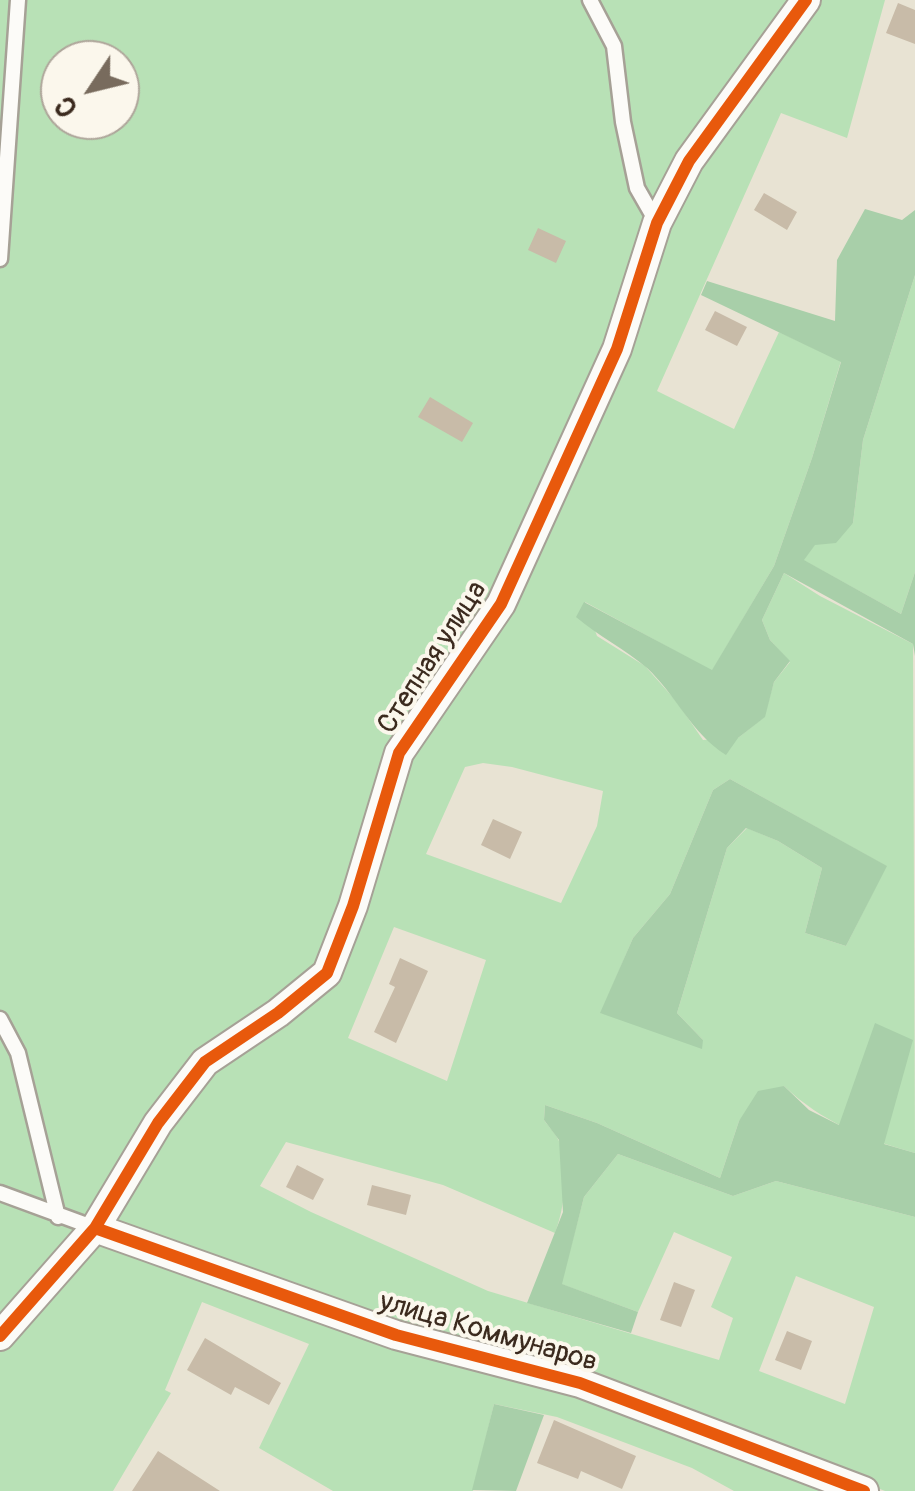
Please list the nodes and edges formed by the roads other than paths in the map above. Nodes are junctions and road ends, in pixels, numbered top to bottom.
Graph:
1 (18, 0) edge
2 (590, 0) edge
3 (806, 0) edge
4 (658, 222) junction
5 (0, 259) edge
6 (0, 1018) edge
7 (0, 1192) edge
8 (58, 1216) junction
9 (96, 1228) junction
10 (0, 1336) edge
11 (864, 1491) edge

1 - 5 lane
2 - 4 lane
3 - 4 street, Степная улица
4 - 9 street, Степная улица
6 - 8 lane
7 - 8 lane
8 - 9 lane
9 - 10 street, Степная улица
9 - 11 street, улица Коммунаров

